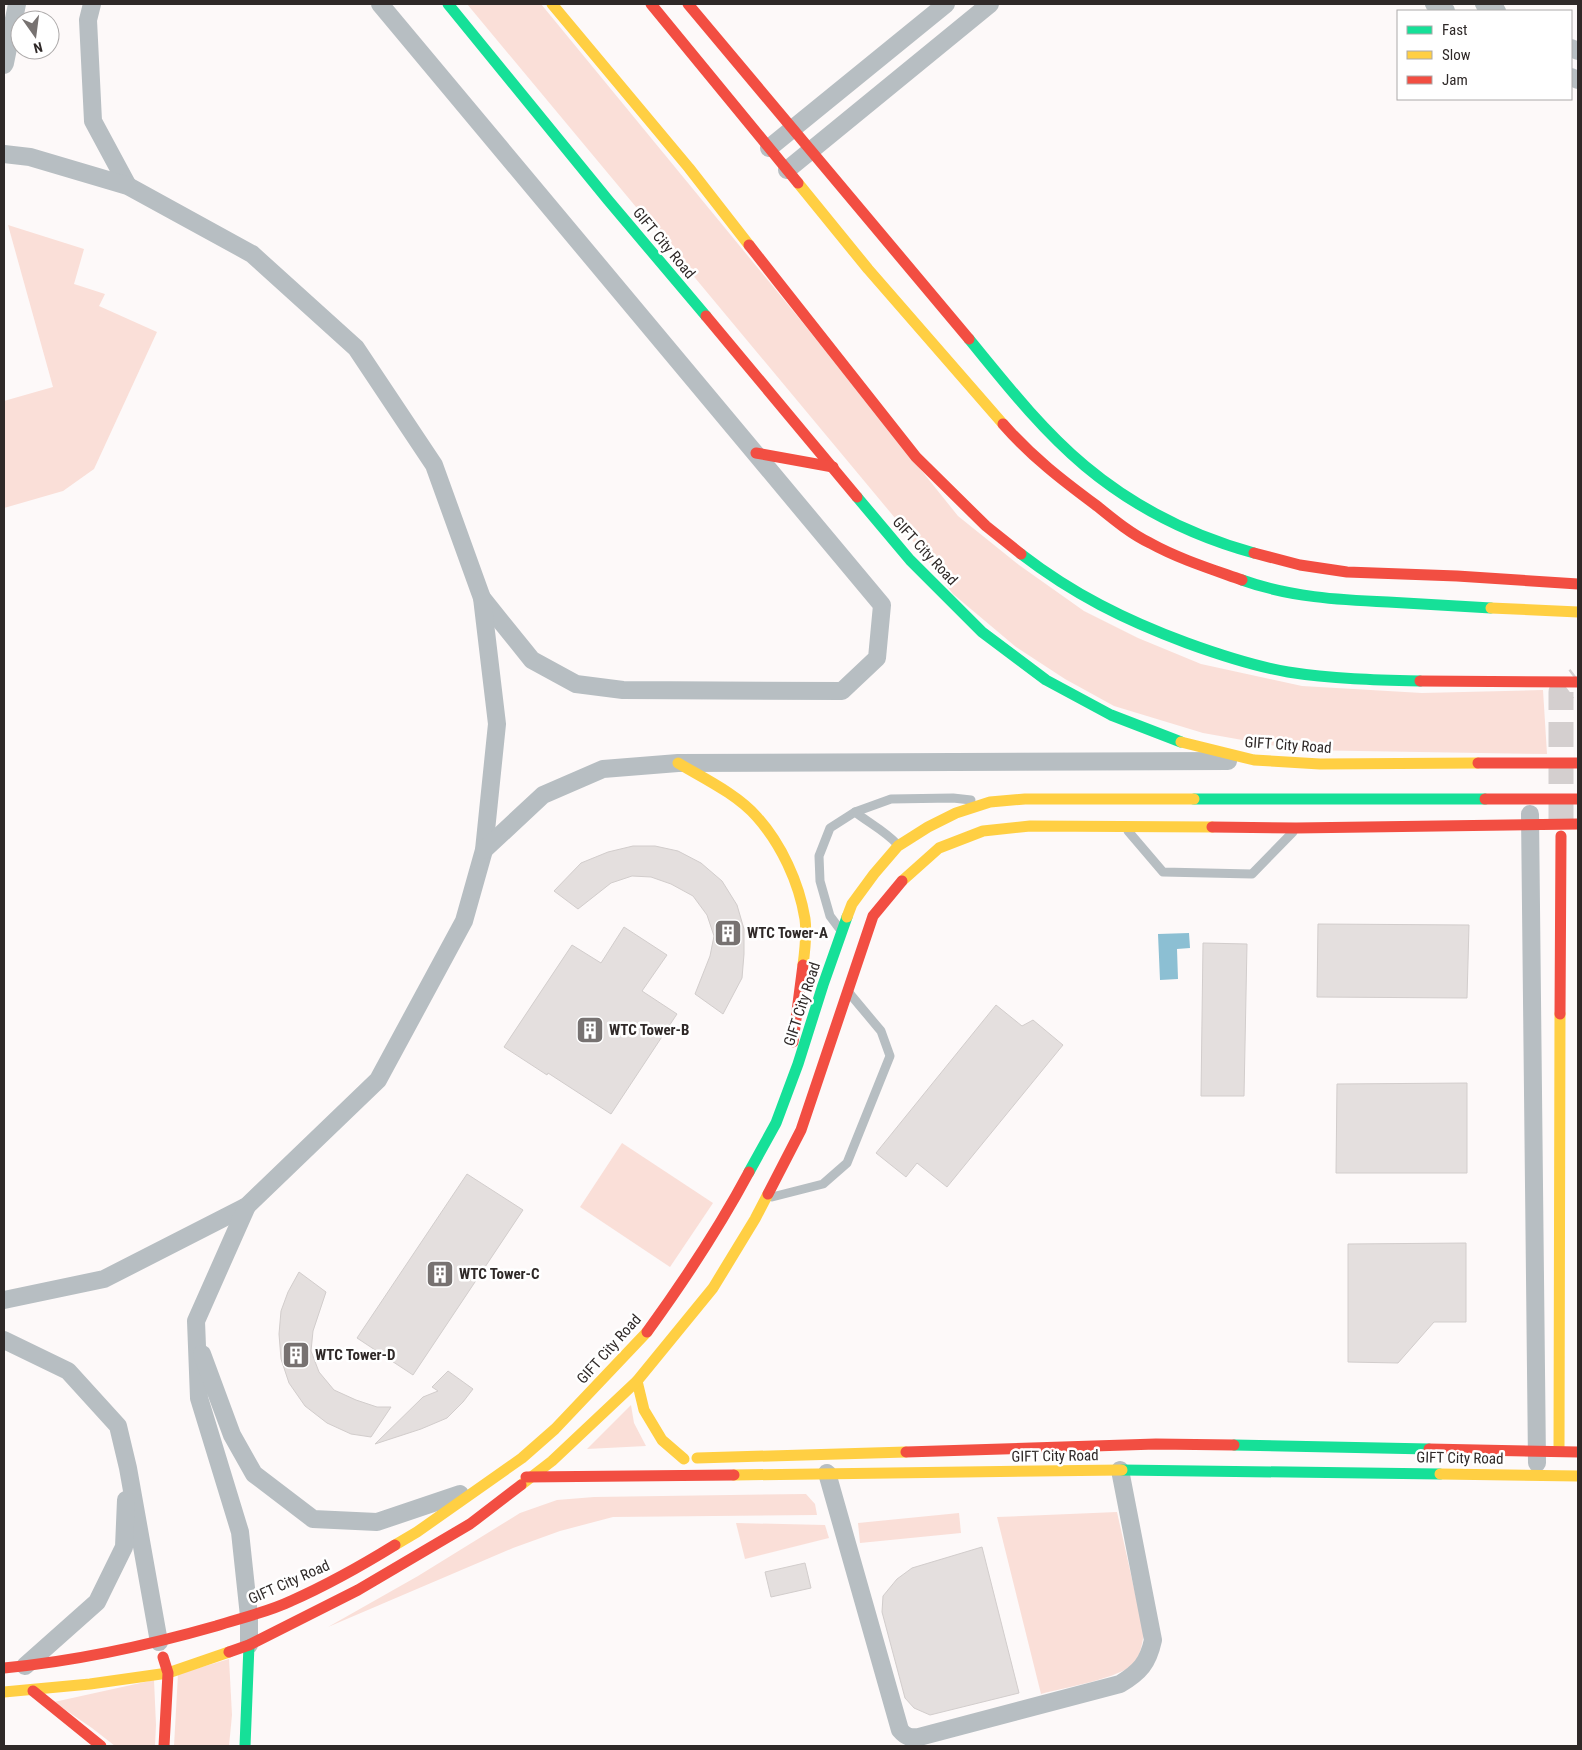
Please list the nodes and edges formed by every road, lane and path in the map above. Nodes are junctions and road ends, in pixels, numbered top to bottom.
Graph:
1 (17, 4) edge
2 (92, 4) edge
3 (380, 4) edge
4 (448, 4) edge
5 (552, 4) edge
6 (688, 4) edge
7 (946, 4) edge
8 (990, 4) edge
9 (1484, 4) edge
10 (655, 5) edge
11 (1495, 10) edge
12 (711, 53) junction
13 (4, 65) edge
14 (793, 130) junction
15 (769, 148) junction
16 (811, 150) junction
17 (4, 154) edge
18 (787, 170) junction
19 (128, 186) junction
20 (756, 454) junction
21 (833, 467) junction
22 (1578, 584) edge
23 (482, 598) junction
24 (1578, 612) edge
25 (1578, 682) edge
26 (1254, 760) junction
27 (678, 763) junction
28 (1578, 763) edge
29 (1529, 798) junction
30 (1578, 799) edge
31 (990, 802) junction
32 (855, 812) junction
33 (1578, 824) edge
34 (1531, 825) junction
35 (1125, 827) junction
36 (1296, 828) junction
37 (1561, 836) dead end
38 (898, 846) junction
39 (484, 850) junction
40 (842, 932) junction
41 (847, 990) junction
42 (798, 1064) junction
43 (766, 1198) junction
44 (248, 1206) junction
45 (4, 1300) edge
46 (196, 1339) junction
47 (4, 1340) edge
48 (637, 1381) junction
49 (1537, 1450) junction
50 (1560, 1451) junction
51 (1578, 1452) edge
52 (522, 1458) junction
53 (684, 1458) junction
54 (665, 1459) dead end
55 (571, 1460) dead end
56 (552, 1461) junction
57 (128, 1468) junction
58 (1120, 1470) junction
59 (827, 1474) junction
60 (1538, 1474) junction
61 (1578, 1476) edge
62 (496, 1477) junction
63 (532, 1477) junction
64 (478, 1489) junction
65 (249, 1616) junction
66 (159, 1642) junction
67 (249, 1645) junction
68 (25, 1666) junction
69 (4, 1668) edge
70 (168, 1672) junction
71 (33, 1691) junction
72 (4, 1692) edge
73 (901, 1738) edge
74 (101, 1746) edge
75 (164, 1746) edge
76 (245, 1746) edge

1 - 13 street
2 - 19 street
3 - 20 street
4 - 21 street, GIFT City Road
5 - 25 street
6 - 12 street
7 - 14 street
8 - 16 street
9 - 11 street
10 - 12 street
12 - 14 street
12 - 15 street
14 - 15 street
14 - 16 street
15 - 18 street
16 - 18 street
16 - 22 street
17 - 19 street
18 - 24 street
19 - 23 street
20 - 21 street
20 - 23 street
21 - 26 street, GIFT City Road
23 - 39 street
26 - 27 street
26 - 28 street, GIFT City Road
27 - 39 street
27 - 42 street
29 - 30 street, GIFT City Road
29 - 31 street, GIFT City Road
29 - 34 street
31 - 32 lane
31 - 38 street, GIFT City Road
32 - 38 lane
32 - 40 lane
33 - 34 street
34 - 36 street
34 - 49 street
35 - 36 street
35 - 36 lane
35 - 41 street
37 - 50 street
38 - 40 street, GIFT City Road
39 - 44 street
40 - 42 street, GIFT City Road
41 - 43 street
41 - 43 lane
42 - 52 street, GIFT City Road
43 - 48 street
44 - 45 street
44 - 46 street
46 - 64 street
46 - 65 street
47 - 57 street
48 - 53 street
48 - 56 street
49 - 50 street, GIFT City Road
49 - 53 street, GIFT City Road
49 - 60 street
50 - 51 street, GIFT City Road
52 - 56 street
52 - 62 street, GIFT City Road
53 - 54 street, GIFT City Road
55 - 56 street
56 - 63 street
57 - 66 street
57 - 68 street
58 - 59 street, GIFT City Road
58 - 60 street, GIFT City Road
58 - 73 street
59 - 63 street, GIFT City Road
59 - 73 street
60 - 61 street, GIFT City Road
62 - 63 street, GIFT City Road
62 - 64 street, GIFT City Road
63 - 67 street
64 - 65 street, GIFT City Road
65 - 66 street, GIFT City Road
65 - 67 street
66 - 68 street, GIFT City Road
66 - 70 street
67 - 70 street
67 - 76 street
68 - 69 street, GIFT City Road
70 - 71 street
70 - 75 street
71 - 72 street
71 - 74 street

